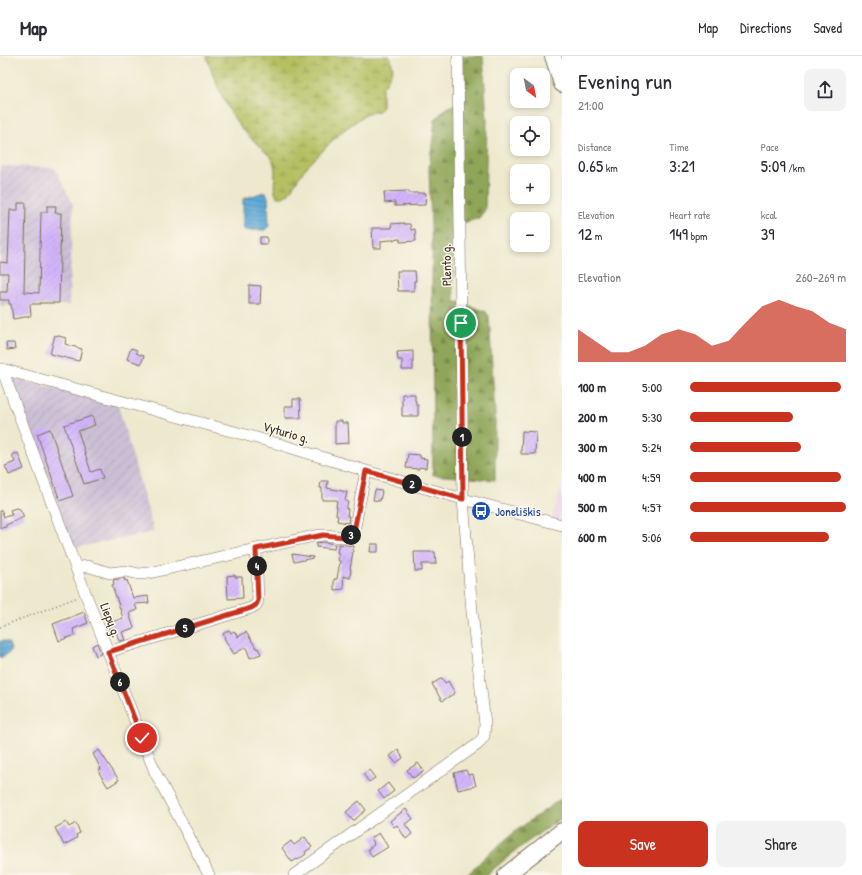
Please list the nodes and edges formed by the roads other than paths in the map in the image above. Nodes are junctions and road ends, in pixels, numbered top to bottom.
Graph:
1 (458, 56) edge
2 (553, 56) edge
3 (562, 84) edge
4 (2, 369) joint
5 (366, 471) junction
6 (463, 499) junction
7 (562, 525) edge
8 (256, 549) junction
9 (76, 568) junction
10 (108, 652) junction
11 (562, 831) edge
12 (534, 852) junction
13 (209, 875) edge
14 (294, 875) edge
15 (506, 875) edge
16 (520, 875) edge

1 - 6 street, Plento g.
2 - 3 highway
4 - 5 street, Vyturio g.
4 - 9 street, Liepų g.
5 - 6 street, Vyturio g.
5 - 8 street
6 - 7 street, Vyturio g.
6 - 14 street, Plento g.
8 - 9 street
8 - 10 street
9 - 10 street, Liepų g.
10 - 13 street, Liepų g.
11 - 12 highway
12 - 15 highway
12 - 16 street

